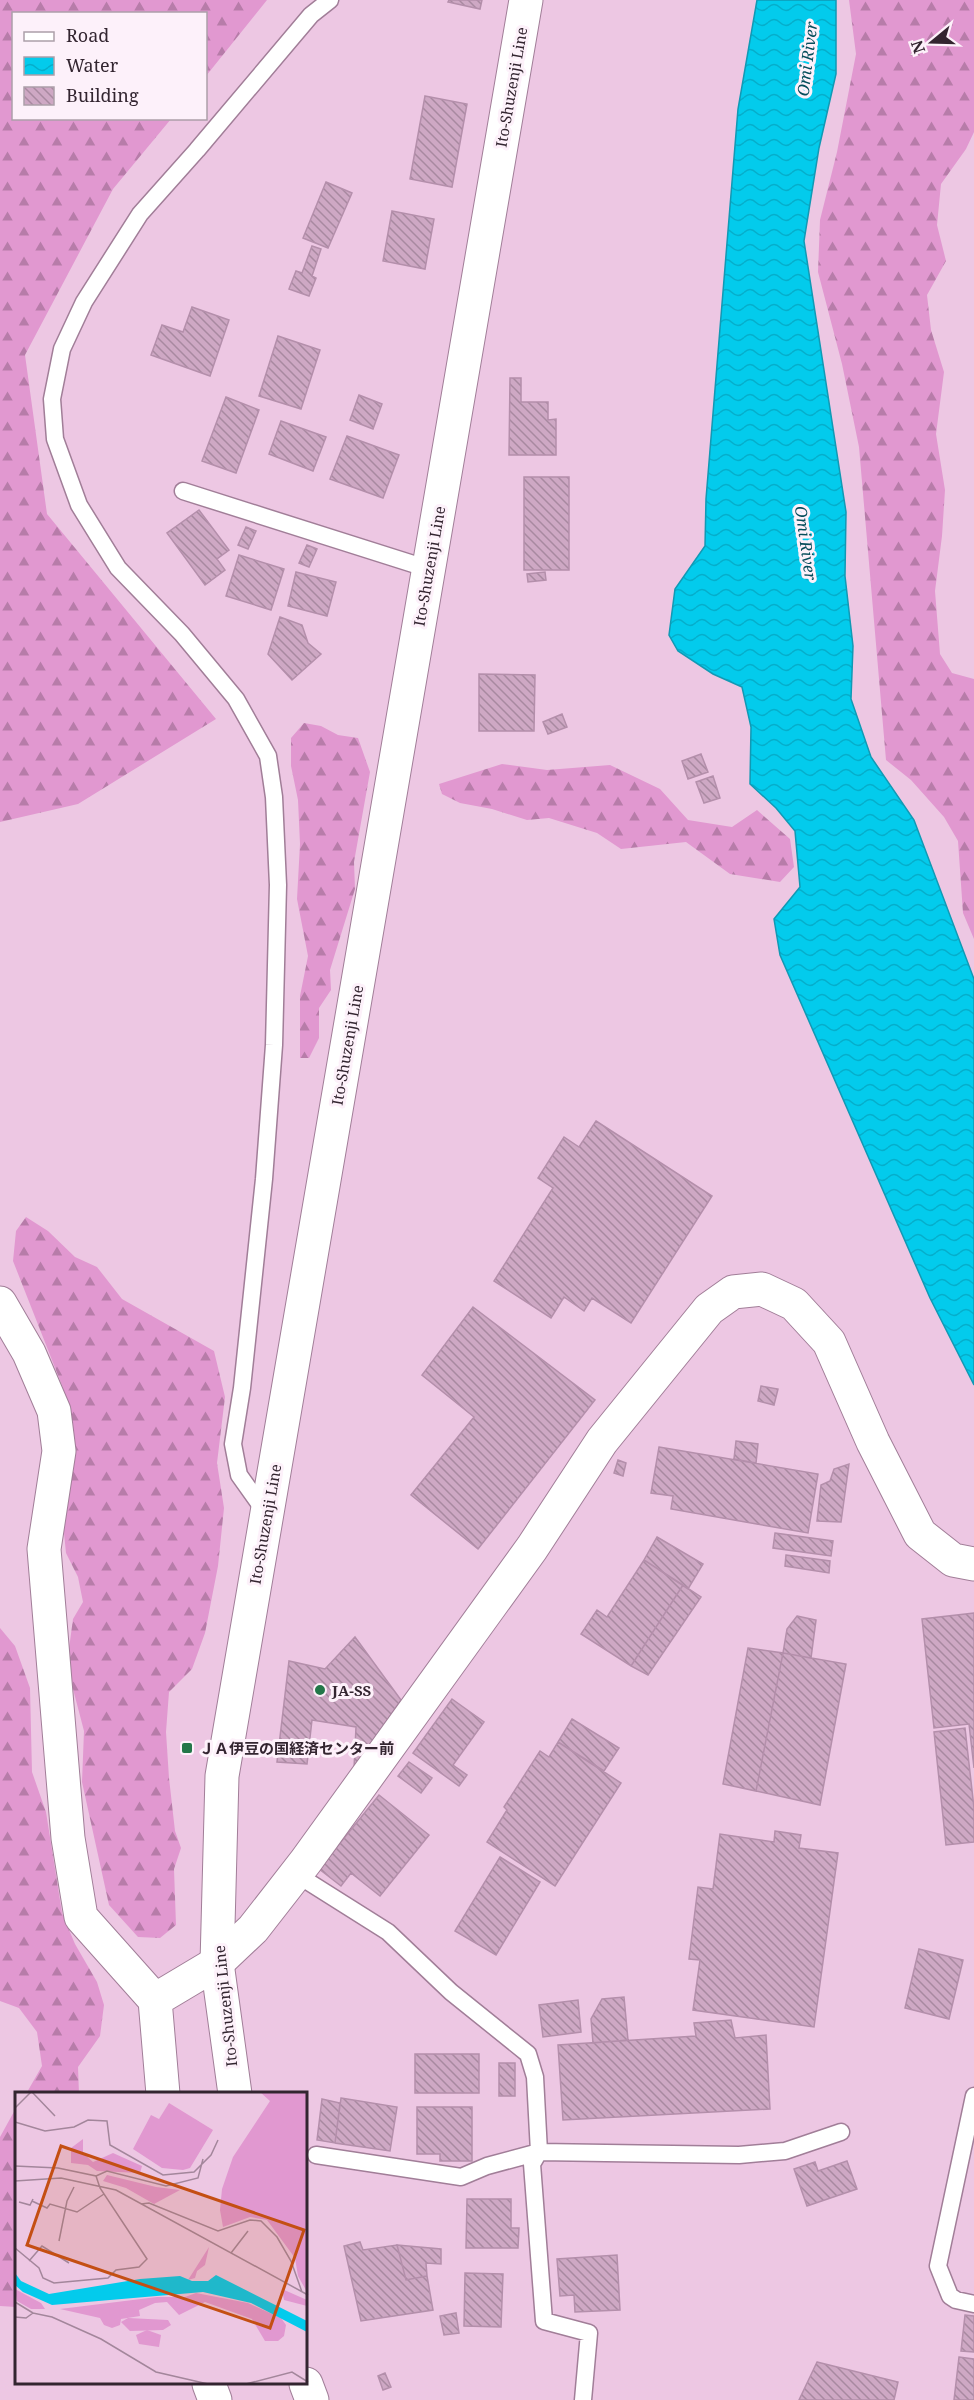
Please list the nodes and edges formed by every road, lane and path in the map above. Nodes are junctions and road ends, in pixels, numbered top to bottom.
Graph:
1 (330, 0) edge
2 (526, 0) edge
3 (183, 491) dead end
4 (429, 569) junction
5 (0, 1303) edge
6 (267, 1514) junction
7 (974, 1564) edge
8 (296, 1874) junction
9 (217, 1963) junction
10 (155, 2000) junction
11 (163, 2092) edge
12 (235, 2092) edge
13 (974, 2096) edge
14 (841, 2132) dead end
15 (538, 2152) junction
16 (316, 2156) dead end
17 (974, 2304) edge
18 (209, 2385) edge
19 (306, 2385) edge
20 (215, 2400) edge
21 (312, 2400) edge
22 (583, 2400) edge

1 - 6 lane
2 - 4 street, Ito-Shuzenji Line
3 - 4 lane
4 - 6 street, Ito-Shuzenji Line
5 - 10 street
6 - 9 street, Ito-Shuzenji Line
7 - 8 street
8 - 9 street
8 - 15 lane
9 - 10 street
9 - 12 street, Ito-Shuzenji Line
10 - 11 street
13 - 17 lane
14 - 15 lane
15 - 16 lane
15 - 22 lane
18 - 20 street
19 - 21 street

